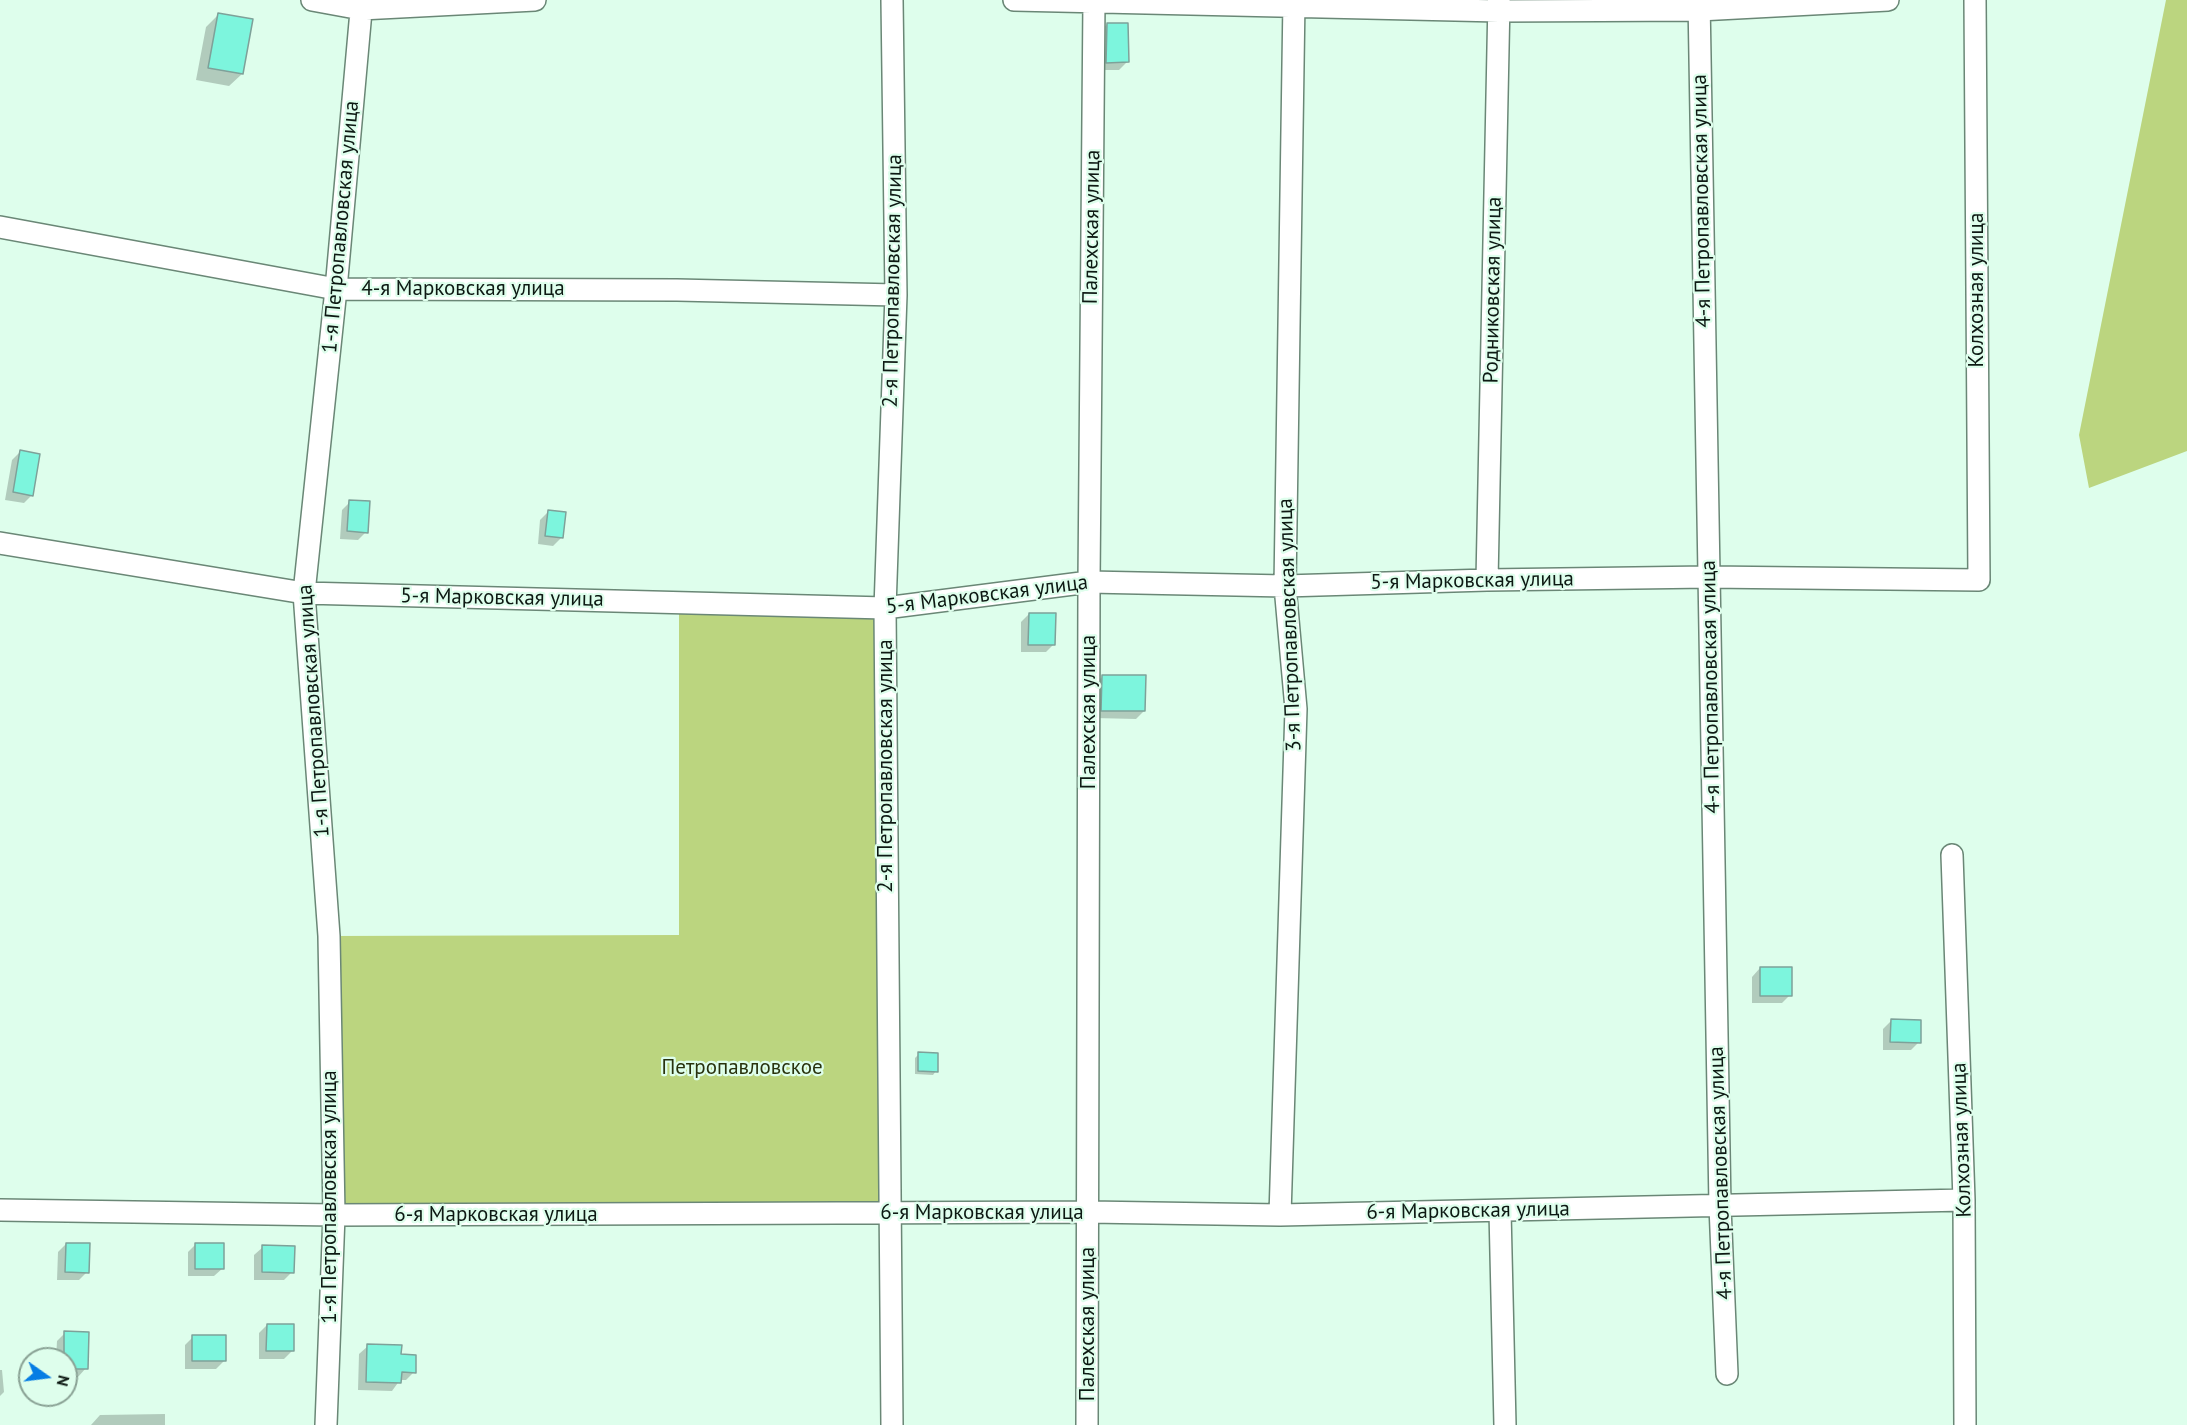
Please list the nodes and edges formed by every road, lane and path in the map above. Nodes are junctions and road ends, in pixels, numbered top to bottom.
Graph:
1 (312, 0) edge
2 (535, 0) edge
3 (892, 0) edge
4 (1014, 0) edge
5 (1888, 0) edge
6 (1975, 0) edge
7 (1095, 1) edge
8 (1294, 3) edge
9 (362, 4) edge
10 (1699, 5) edge
11 (1499, 6) edge
12 (0, 227) edge
13 (336, 289) junction
14 (896, 296) junction
15 (0, 543) edge
16 (1708, 577) junction
17 (1487, 580) junction
18 (1978, 580) joint
19 (1089, 582) junction
20 (1285, 586) junction
21 (304, 593) junction
22 (885, 608) junction
23 (1952, 855) dead end
24 (1964, 1200) junction
25 (1720, 1206) junction
26 (0, 1210) edge
27 (1500, 1211) junction
28 (1089, 1212) junction
29 (890, 1214) junction
30 (334, 1215) junction
31 (1280, 1215) junction
32 (1727, 1374) dead end
33 (326, 1425) edge
34 (892, 1425) edge
35 (1087, 1425) edge
36 (1505, 1425) edge
37 (1965, 1425) edge

1 - 9 street
2 - 9 street
3 - 14 street, 2-я Петропавловская улица
4 - 7 street
5 - 10 street
6 - 18 street, Колхозная улица
7 - 8 street
7 - 19 street, Палехская улица
8 - 11 street
8 - 20 street, 3-я Петропавловская улица
9 - 13 street, 1-я Петропавловская улица
10 - 11 street
10 - 16 street, 4-я Петропавловская улица
11 - 17 street, Родниковская улица
12 - 13 street, 4-я Марковская улица
13 - 14 street, 4-я Марковская улица
13 - 21 street, 1-я Петропавловская улица
14 - 22 street, 2-я Петропавловская улица
15 - 21 street, 5-я Марковская улица
16 - 17 street, 5-я Марковская улица
16 - 18 street, 5-я Марковская улица
16 - 25 street, 4-я Петропавловская улица
17 - 20 street, 5-я Марковская улица
19 - 20 street, 5-я Марковская улица
19 - 22 street, 5-я Марковская улица
19 - 28 street, Палехская улица
20 - 31 street, 3-я Петропавловская улица
21 - 22 street, 5-я Марковская улица
21 - 30 street, 1-я Петропавловская улица
22 - 29 street, 2-я Петропавловская улица
23 - 24 street, Колхозная улица
24 - 25 street, 6-я Марковская улица
24 - 37 street, Колхозная улица
25 - 27 street, 6-я Марковская улица
25 - 32 street, 4-я Петропавловская улица
26 - 30 street, 6-я Марковская улица
27 - 31 street, 6-я Марковская улица
27 - 36 street
28 - 29 street, 6-я Марковская улица
28 - 31 street, 6-я Марковская улица
28 - 35 street, Палехская улица
29 - 30 street, 6-я Марковская улица
29 - 34 street, 2-я Петропавловская улица
30 - 33 street, 1-я Петропавловская улица

